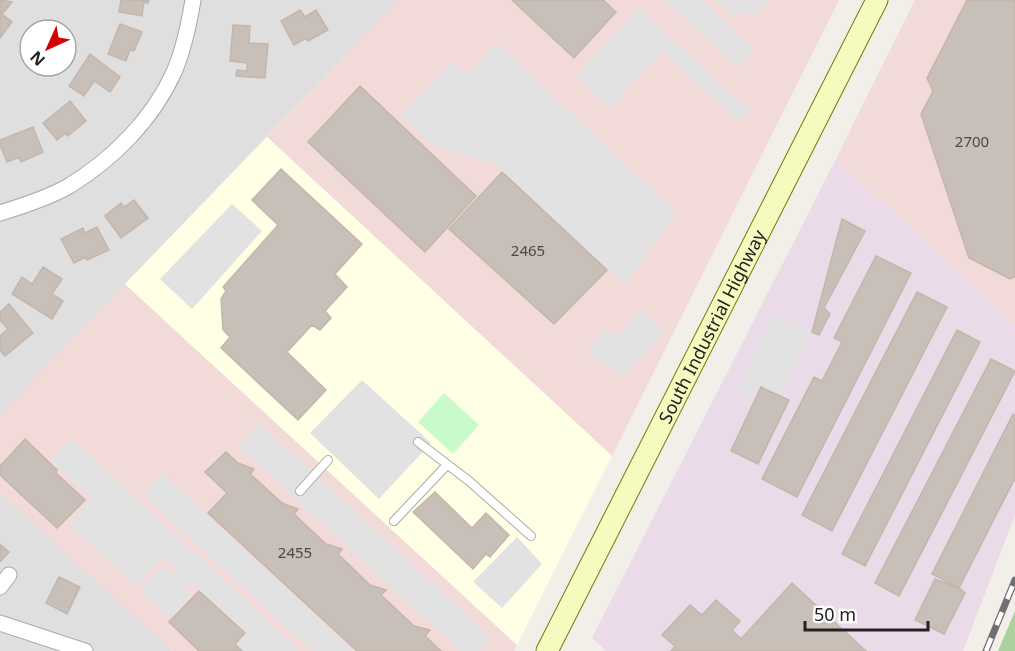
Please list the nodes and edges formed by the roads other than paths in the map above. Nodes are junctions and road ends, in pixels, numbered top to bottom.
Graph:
1 (193, 0) edge
2 (877, 0) edge
3 (0, 213) edge
4 (418, 442) dead end
5 (328, 460) dead end
6 (447, 465) junction
7 (300, 490) dead end
8 (394, 521) dead end
9 (531, 536) dead end
10 (0, 623) edge
11 (85, 651) edge
12 (548, 651) edge

1 - 3 street
2 - 12 street, South Industrial Highway
4 - 6 lane
5 - 7 lane
6 - 8 lane
6 - 9 lane
10 - 11 street

